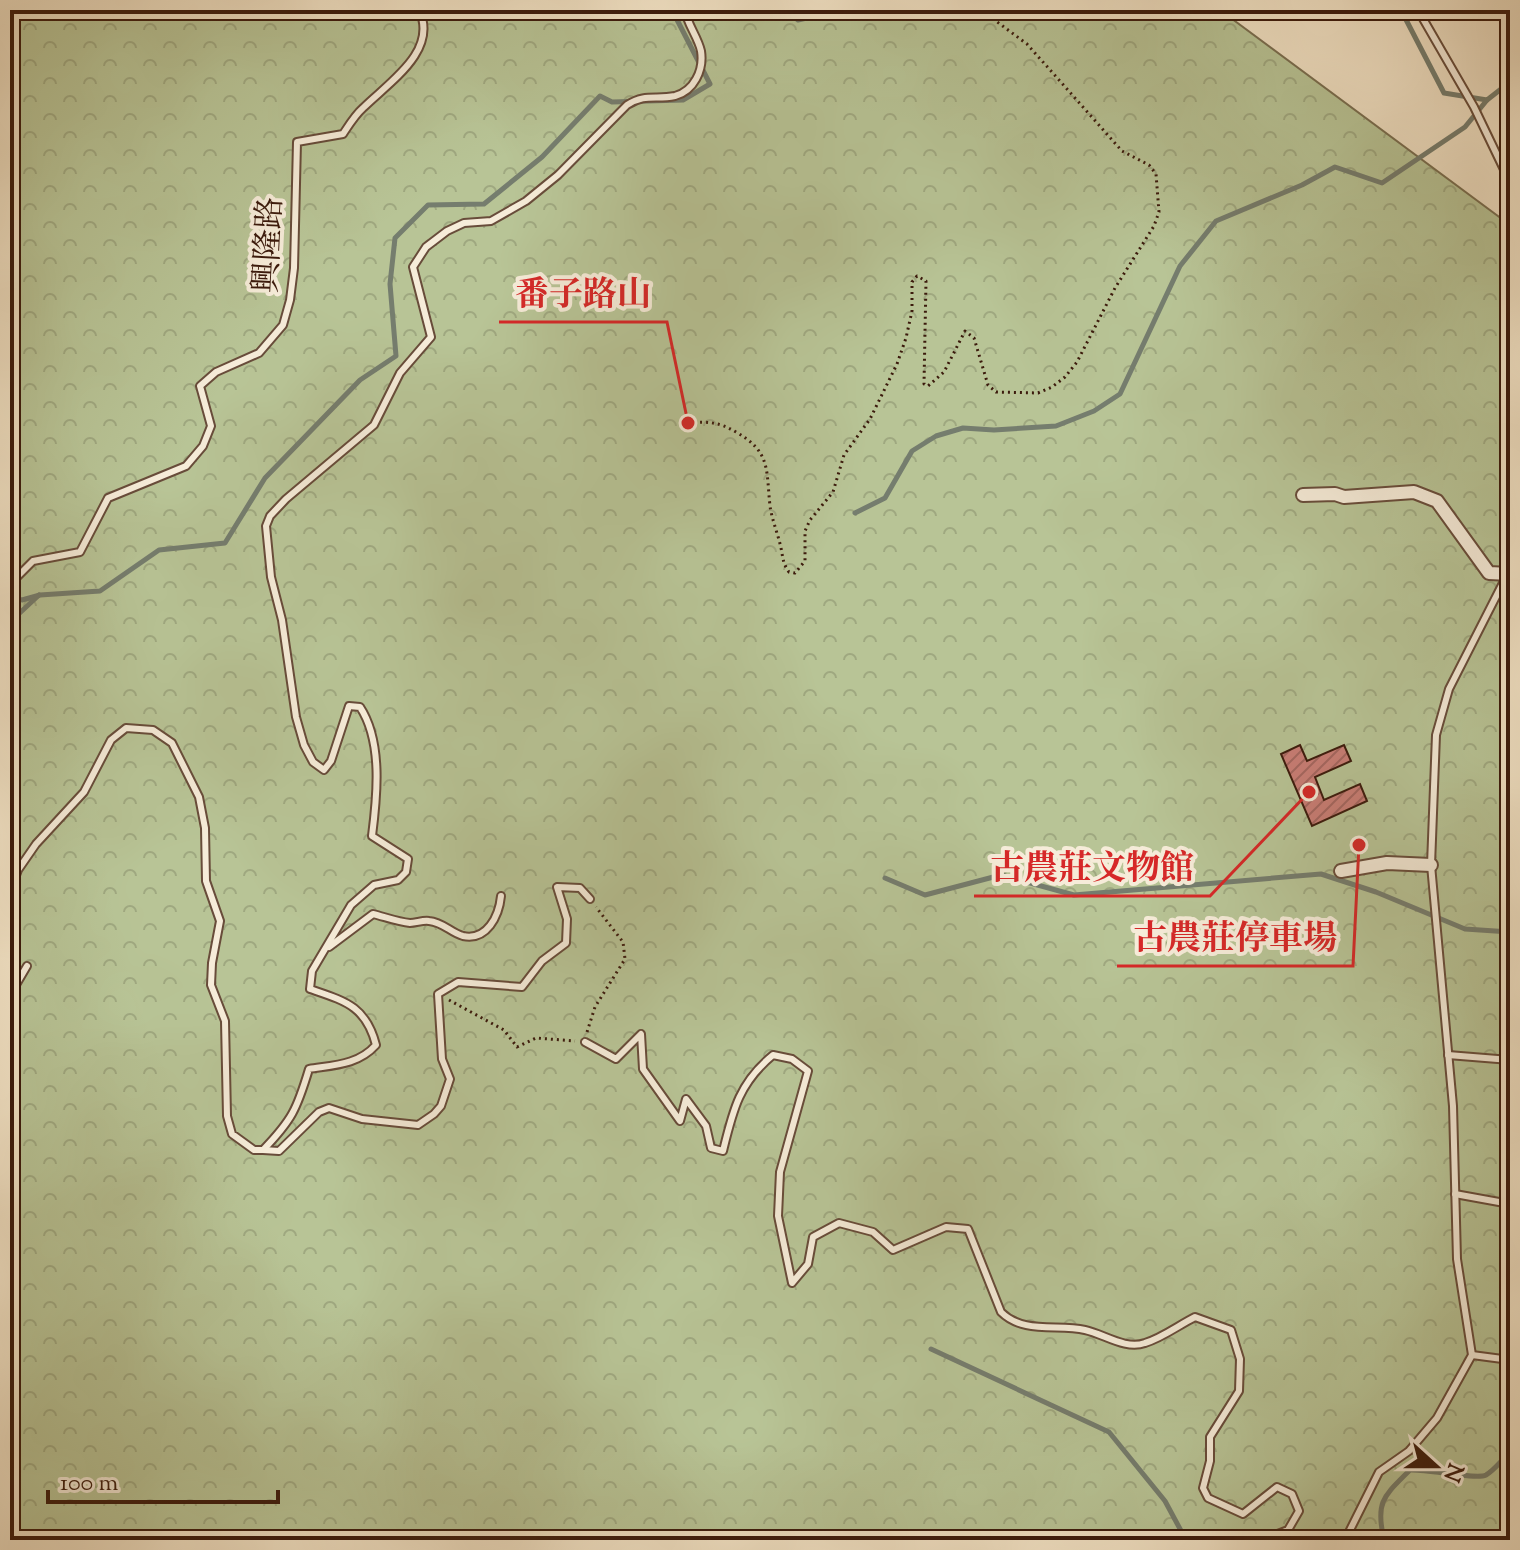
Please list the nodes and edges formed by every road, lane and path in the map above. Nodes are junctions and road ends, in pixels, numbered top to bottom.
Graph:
1 (419, 10) edge
2 (685, 10) edge
3 (981, 10) edge
4 (1418, 10) edge
5 (1508, 175) edge
6 (1510, 182) edge
7 (688, 423) dead end
8 (1303, 495) dead end
9 (1509, 572) edge
10 (10, 584) edge
11 (1431, 865) junction
12 (1341, 871) dead end
13 (10, 891) edge
14 (501, 896) dead end
15 (590, 899) joint
16 (326, 949) junction
17 (27, 966) dead end
18 (438, 994) junction
19 (10, 995) edge
20 (585, 1042) junction
21 (1448, 1055) junction
22 (1510, 1060) edge
23 (263, 1150) junction
24 (1455, 1194) junction
25 (1510, 1204) edge
26 (1472, 1355) junction
27 (1510, 1360) edge
28 (1262, 1540) edge
29 (1345, 1540) edge

1 - 10 lane, 興隆路
2 - 16 lane
3 - 7 path
4 - 5 lane
5 - 6 lane
8 - 9 street
9 - 11 lane
11 - 12 street
11 - 21 lane
13 - 23 lane
14 - 16 lane
15 - 18 lane
15 - 20 path
16 - 23 lane
17 - 19 lane
18 - 20 path
18 - 23 lane
20 - 28 lane
21 - 22 lane
21 - 24 lane
24 - 25 lane
24 - 26 lane
26 - 27 lane
26 - 29 lane

